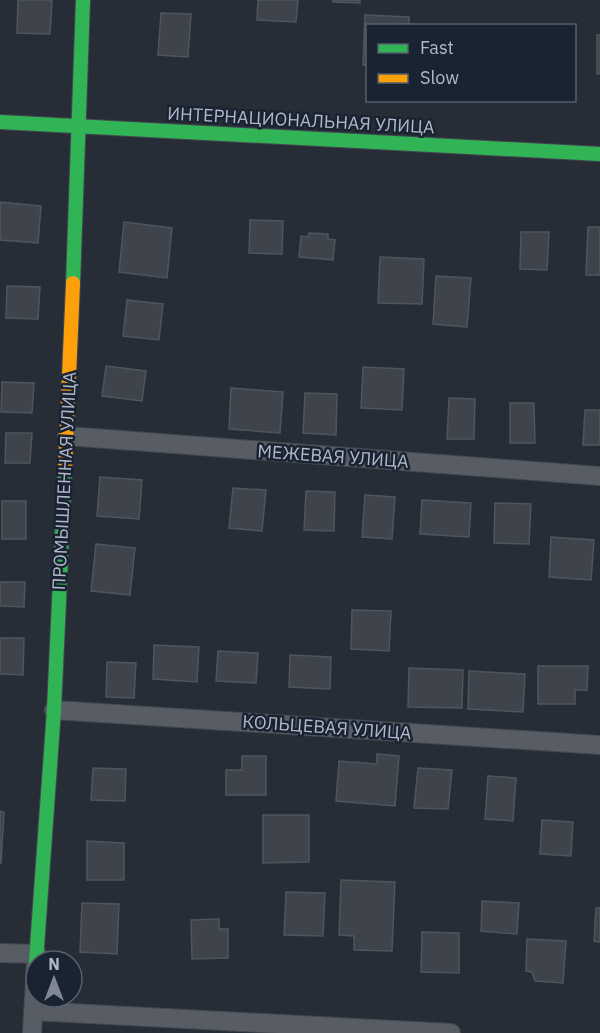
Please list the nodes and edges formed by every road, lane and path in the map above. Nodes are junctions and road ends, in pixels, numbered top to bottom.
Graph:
1 (83, 0) edge
2 (0, 122) edge
3 (80, 126) junction
4 (600, 154) edge
5 (67, 436) junction
6 (600, 477) edge
7 (54, 710) junction
8 (600, 745) edge
9 (37, 949) edge
10 (0, 953) edge
11 (24, 958) edge
12 (33, 1011) joint
13 (32, 1033) edge
14 (452, 1033) edge

1 - 3 street, ПРОМЫШЛЕННАЯ УЛИЦА
2 - 3 street, ИНТЕРНАЦИОНАЛЬНАЯ УЛИЦА
3 - 4 street, ИНТЕРНАЦИОНАЛЬНАЯ УЛИЦА
3 - 5 street, ПРОМЫШЛЕННАЯ УЛИЦА
5 - 6 street, МЕЖЕВАЯ УЛИЦА
5 - 7 street, ПРОМЫШЛЕННАЯ УЛИЦА
7 - 8 street, КОЛЬЦЕВАЯ УЛИЦА
7 - 9 street, ПРОМЫШЛЕННАЯ УЛИЦА
10 - 11 street
12 - 13 street, ПРОМЫШЛЕННАЯ УЛИЦА
12 - 14 street

